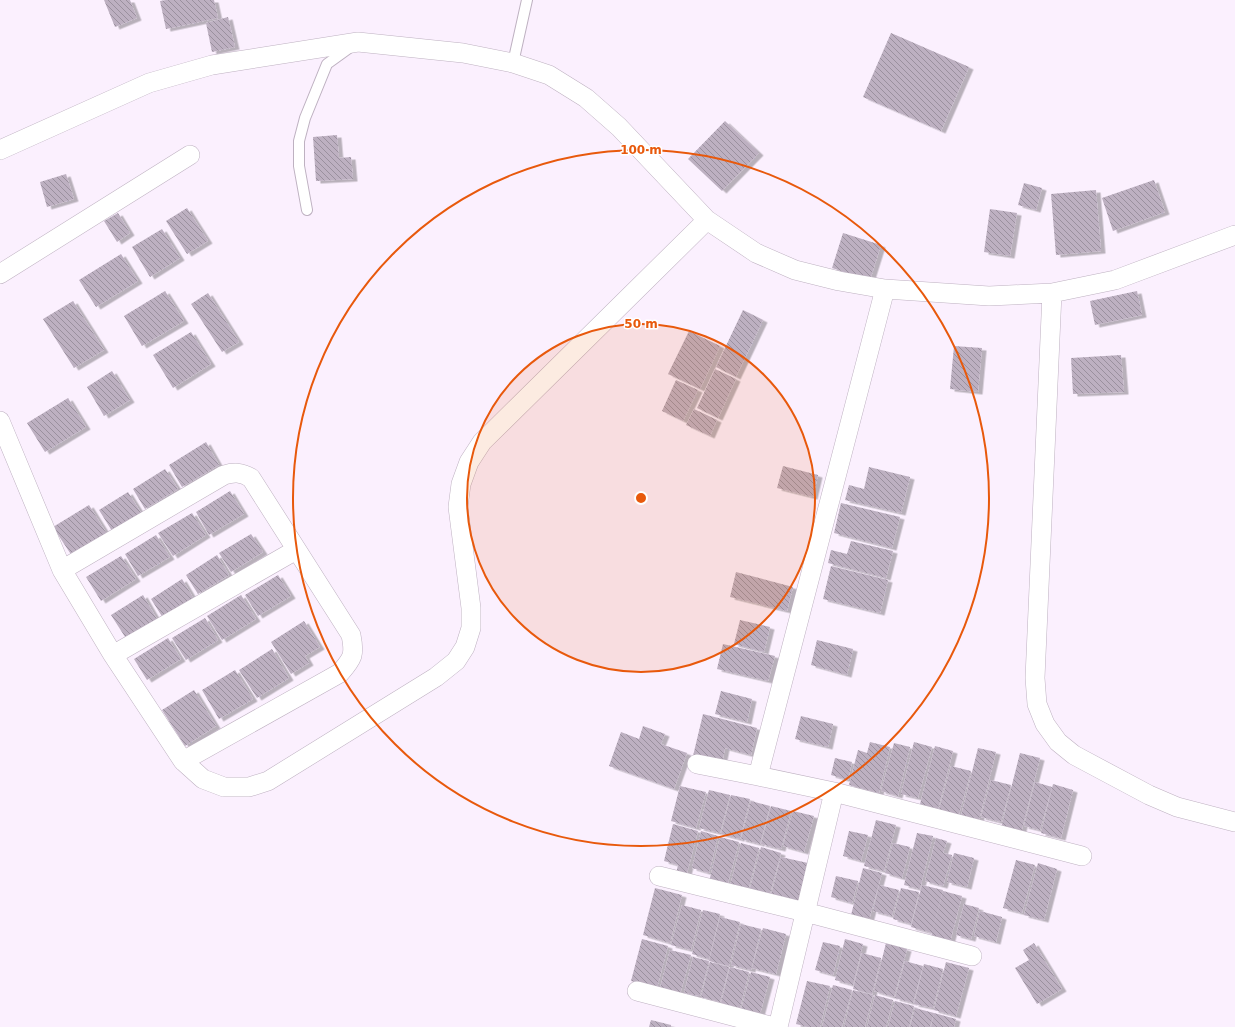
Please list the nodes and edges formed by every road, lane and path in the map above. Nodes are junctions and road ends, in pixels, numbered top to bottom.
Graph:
1 (527, 0) edge
2 (358, 42) junction
3 (513, 63) junction
4 (0, 150) edge
5 (190, 155) dead end
6 (307, 210) dead end
7 (707, 220) junction
8 (1235, 235) edge
9 (0, 274) edge
10 (885, 289) junction
11 (1052, 293) junction
12 (0, 421) edge
13 (296, 550) junction
14 (62, 570) junction
15 (113, 655) junction
16 (183, 761) junction
17 (697, 764) dead end
18 (758, 776) junction
19 (834, 792) junction
20 (1235, 822) edge
21 (1082, 856) dead end
22 (660, 876) dead end
23 (805, 912) junction
24 (972, 956) dead end
25 (637, 991) dead end
26 (774, 1027) edge
27 (778, 1027) edge

1 - 3 lane
2 - 3 street
2 - 4 street
2 - 6 lane
3 - 7 street
5 - 9 street
7 - 10 street
7 - 16 street
8 - 11 street
10 - 11 street
10 - 18 street
11 - 20 street
12 - 14 street
13 - 14 street
13 - 15 street
13 - 16 street
14 - 15 street
15 - 16 street
17 - 18 street
18 - 19 street
19 - 21 street
19 - 23 street
22 - 23 street
23 - 24 street
23 - 27 street
25 - 26 street

